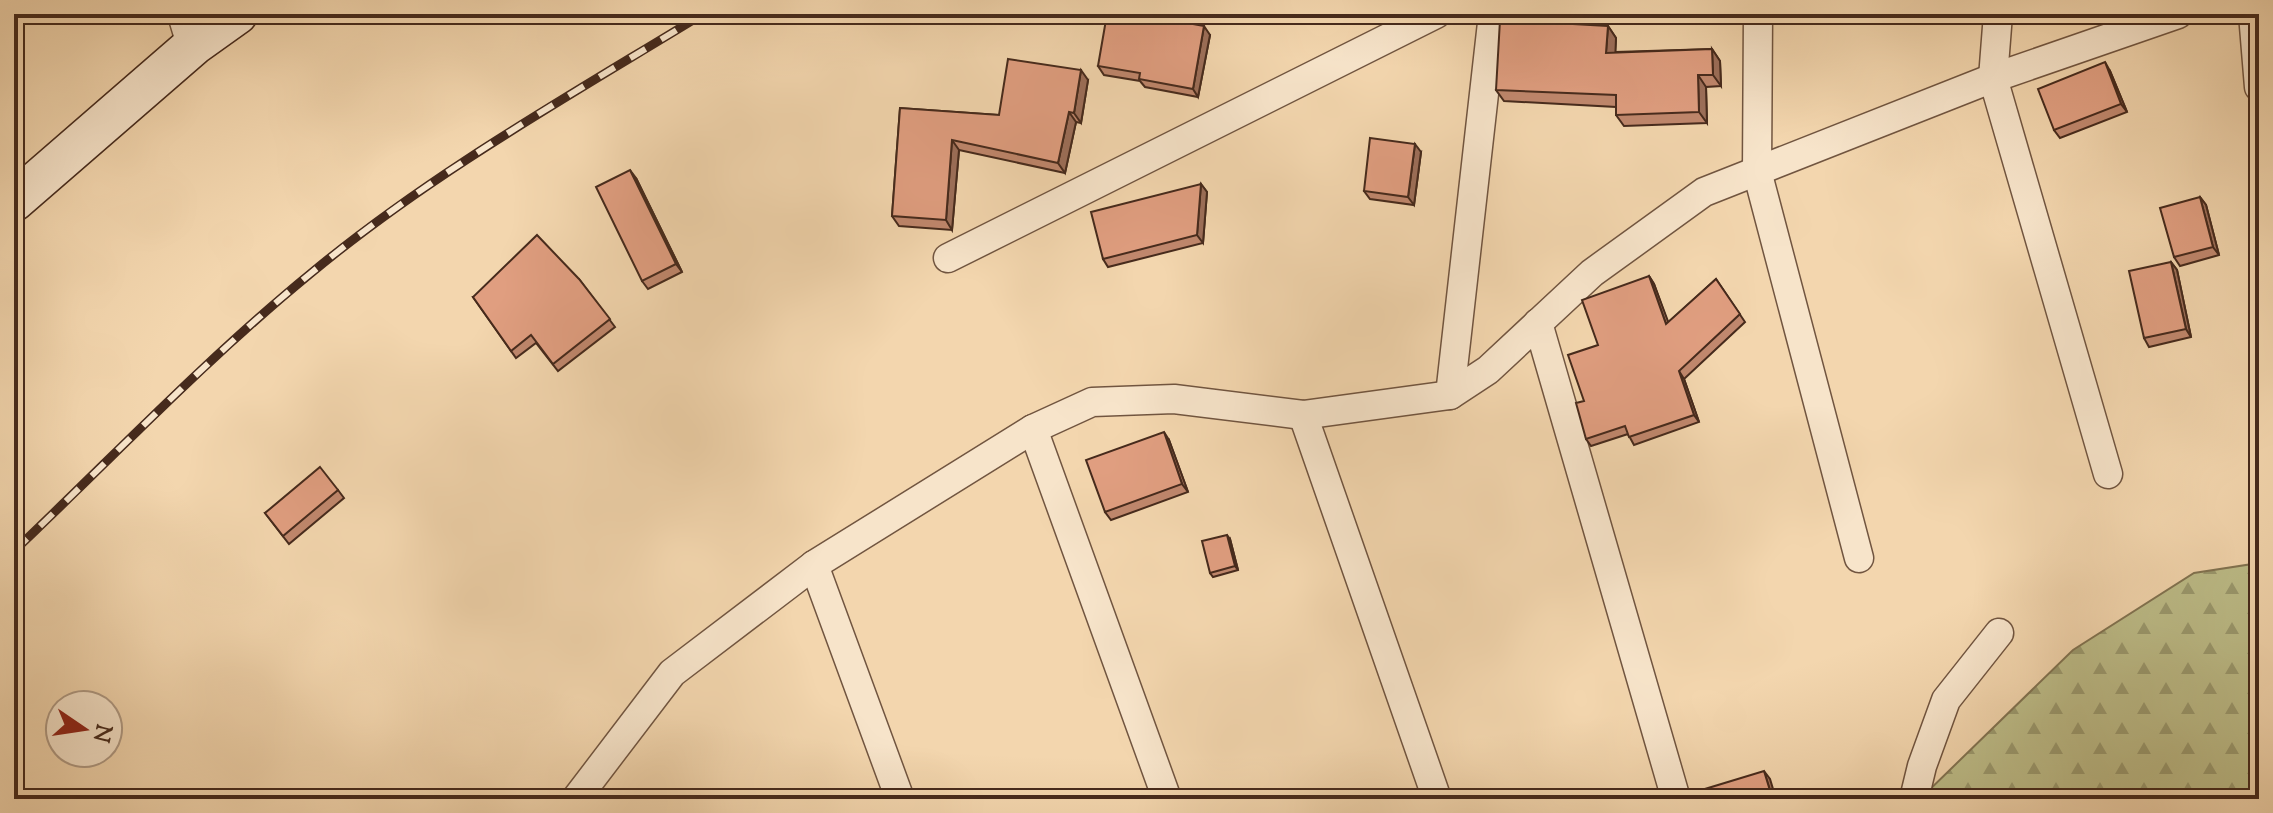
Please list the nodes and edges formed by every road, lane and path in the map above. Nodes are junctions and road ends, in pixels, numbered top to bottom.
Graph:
1 (237, 14) edge
2 (1436, 14) edge
3 (1493, 14) edge
4 (1758, 14) edge
5 (1998, 14) edge
6 (2178, 14) edge
7 (2253, 14) edge
8 (190, 29) edge
9 (1993, 78) junction
10 (2259, 87) edge
11 (1757, 171) junction
12 (14, 201) edge
13 (948, 258) dead end
14 (1538, 323) junction
15 (1450, 395) junction
16 (1303, 415) junction
17 (1033, 429) junction
18 (2108, 474) dead end
19 (1859, 558) dead end
20 (814, 565) junction
21 (1999, 633) dead end
22 (576, 799) edge
23 (900, 799) edge
24 (1167, 799) edge
25 (1437, 799) edge
26 (1676, 799) edge
27 (1914, 799) edge

1 - 8 main road
2 - 13 street
3 - 15 street
4 - 11 street
5 - 9 street
6 - 9 street
7 - 10 street
8 - 12 main road
9 - 11 street
9 - 18 street
11 - 14 street
11 - 19 street
14 - 15 street
14 - 26 street
15 - 16 street
16 - 17 street
16 - 25 street
17 - 20 street
17 - 24 street
20 - 22 street
20 - 23 street
21 - 27 street

